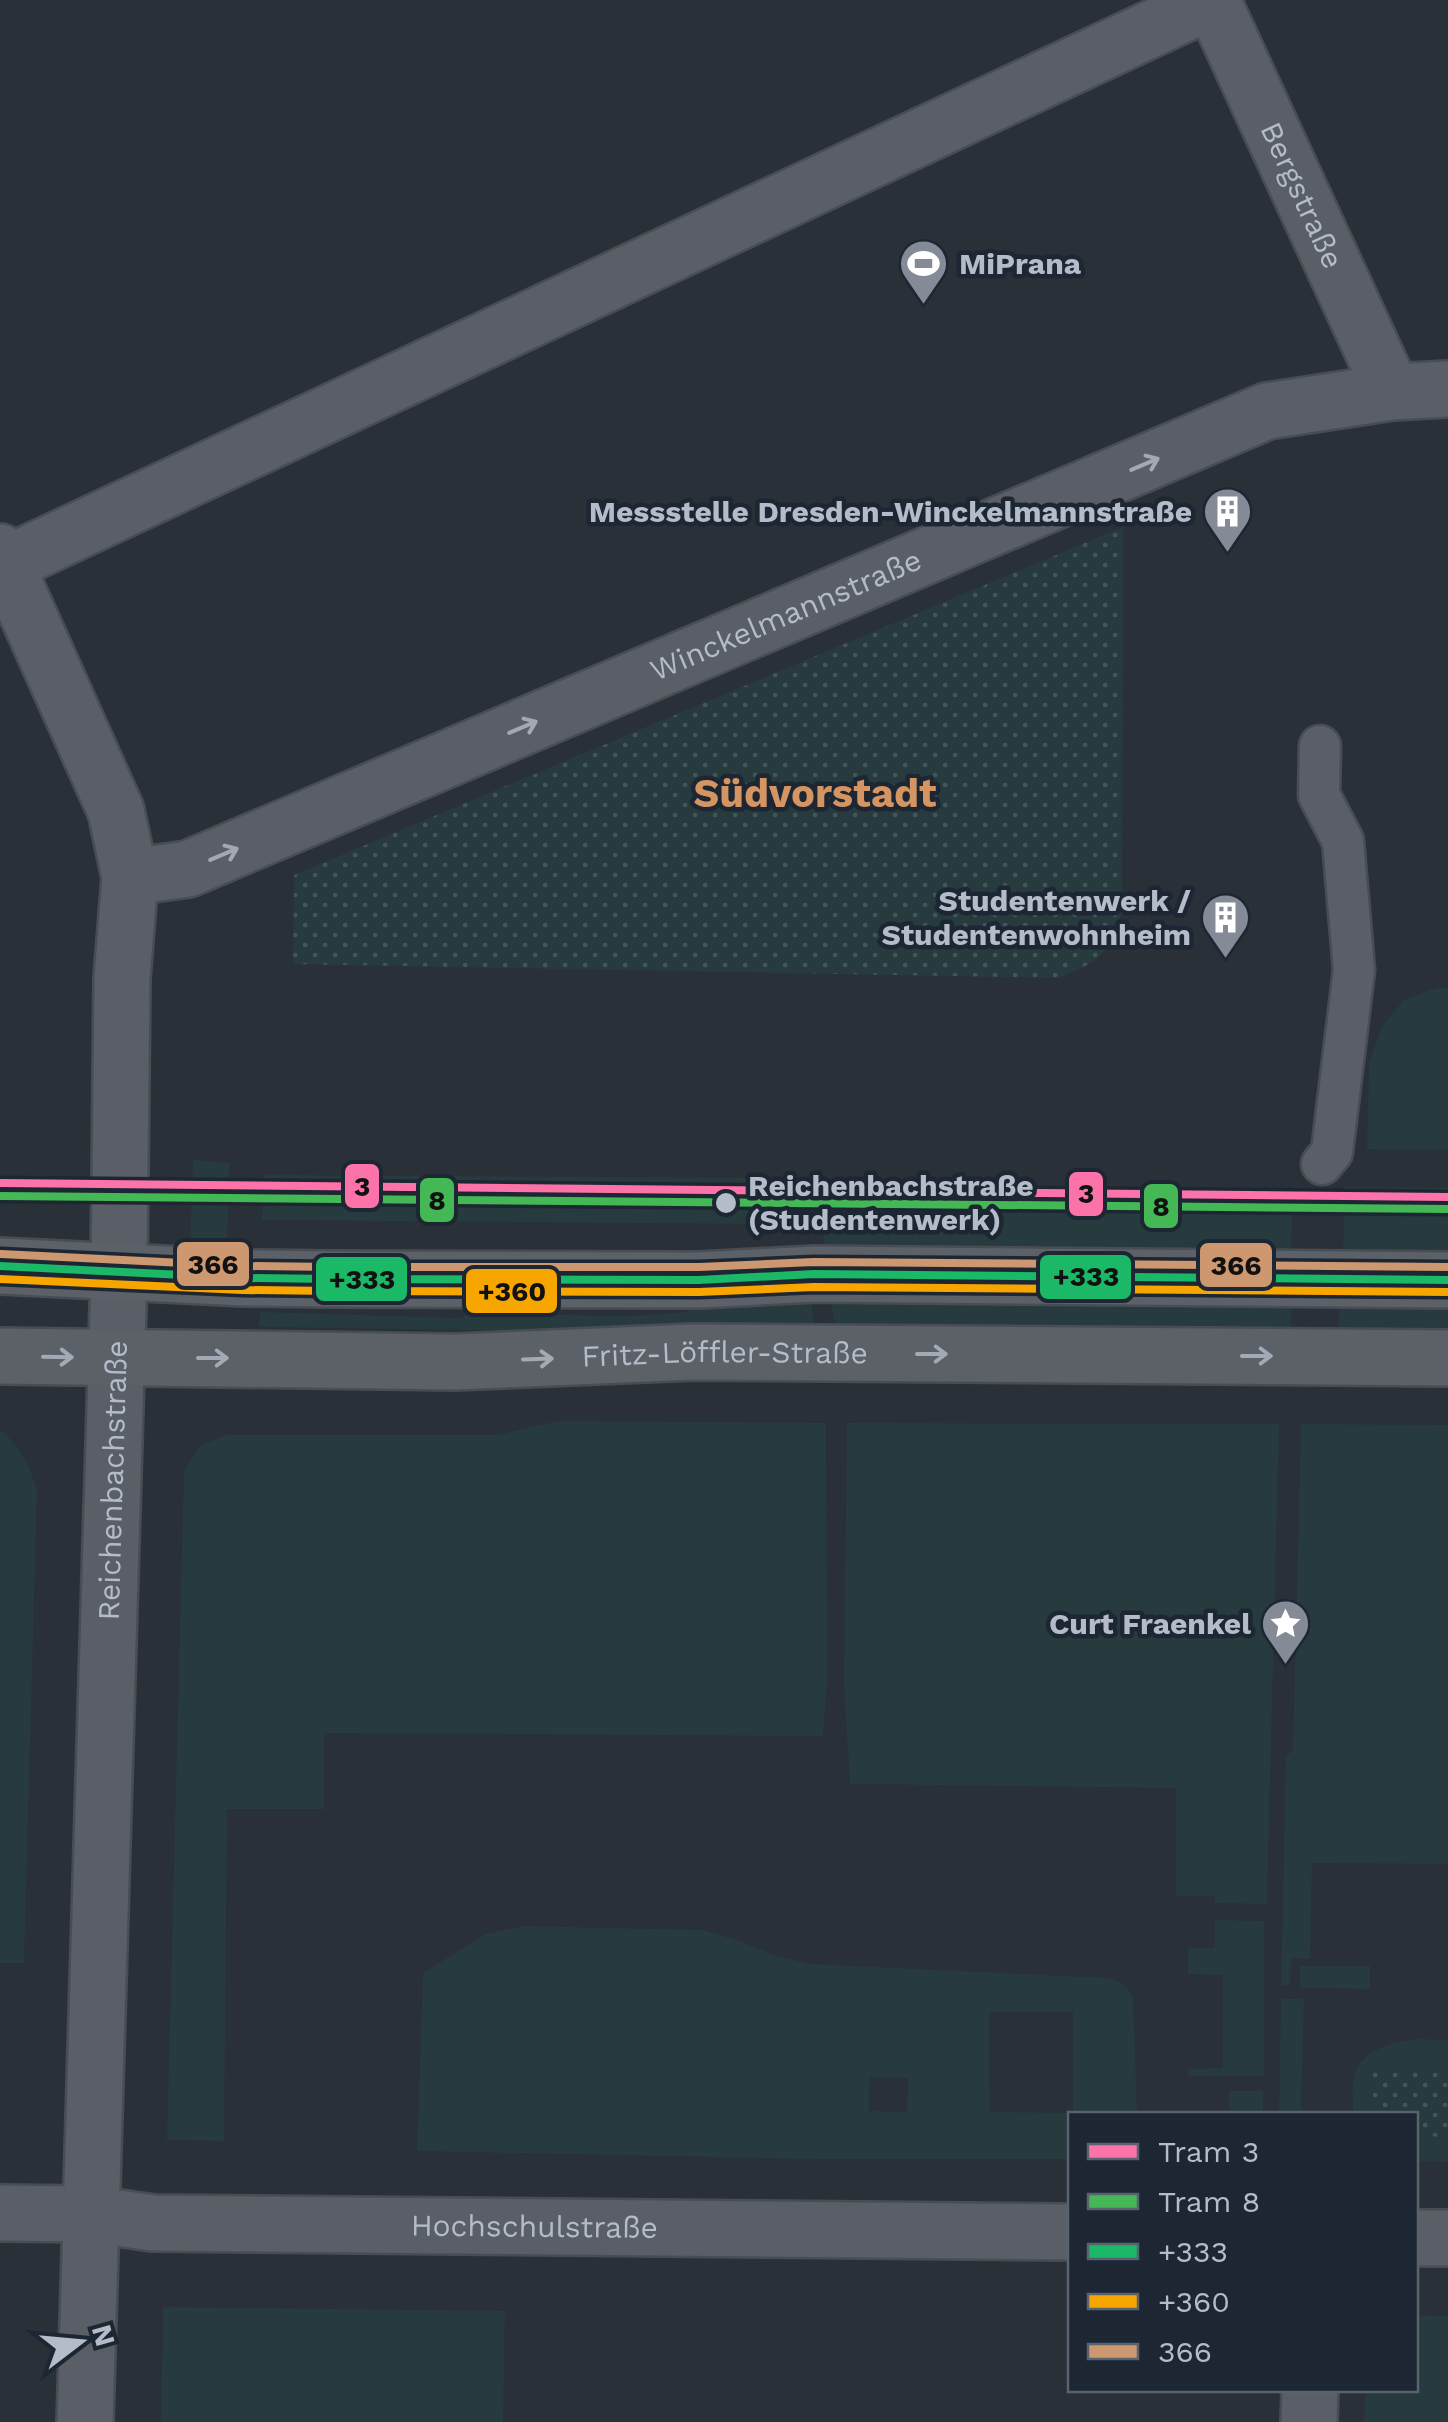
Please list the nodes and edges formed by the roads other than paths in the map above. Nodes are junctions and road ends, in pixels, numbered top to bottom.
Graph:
1 (1212, 0) edge
2 (1448, 389) edge
3 (1392, 392) junction
4 (2, 561) edge
5 (1320, 746) dead end
6 (130, 876) junction
7 (1322, 1164) dead end
8 (0, 1266) edge
9 (118, 1272) junction
10 (1448, 1280) edge
11 (0, 1356) edge
12 (1448, 1358) edge
13 (115, 1359) junction
14 (0, 2213) edge
15 (91, 2214) junction
16 (1068, 2232) edge
17 (1418, 2238) edge
18 (1448, 2238) edge
19 (1310, 2392) edge
20 (86, 2422) edge
21 (1310, 2422) edge

1 - 3 street, Bergstraße
1 - 4 street
2 - 3 street, Winckelmannstraße
6 -> 3 street, Winckelmannstraße
4 - 6 street, Reichenbachstraße
5 - 7 street
6 - 9 street, Reichenbachstraße
8 - 9 main road
9 - 10 main road
9 - 13 street, Reichenbachstraße
11 -> 13 main road, Fritz-Löffler-Straße
13 -> 12 main road, Fritz-Löffler-Straße
13 - 15 street, Reichenbachstraße
14 - 15 street, Hochschulstraße
15 - 16 street, Hochschulstraße
15 - 20 street, Reichenbachstraße
17 - 18 street
19 - 21 street

